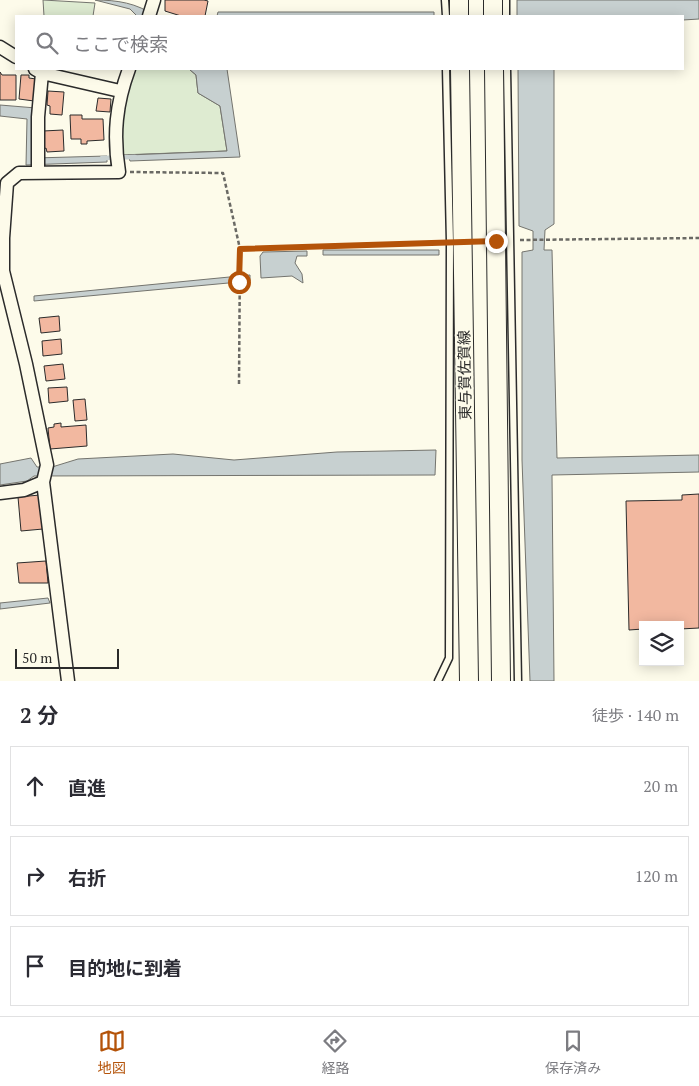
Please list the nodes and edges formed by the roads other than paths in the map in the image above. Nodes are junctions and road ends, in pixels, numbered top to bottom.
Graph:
1 (445, 0) edge
2 (459, 0) edge
3 (493, 0) edge
4 (506, 0) edge
5 (446, 15) edge
6 (459, 15) edge
7 (493, 15) edge
8 (506, 15) edge
9 (0, 47) edge
10 (15, 56) edge
11 (129, 70) edge
12 (446, 70) edge
13 (460, 70) edge
14 (494, 70) edge
15 (507, 70) edge
16 (39, 71) edge
17 (120, 91) junction
18 (38, 165) junction
19 (2, 238) edge
20 (43, 482) junction
21 (0, 493) edge
22 (68, 681) edge
23 (438, 681) edge
24 (469, 681) edge
25 (501, 681) edge
26 (518, 681) edge

1 - 5 lane
2 - 6 main road
3 - 7 main road
4 - 8 lane
9 - 10 street
11 - 17 street
12 - 23 lane
13 - 24 main road, 東与賀佐賀線
14 - 25 main road
15 - 26 lane
16 - 17 street
16 - 18 street
17 - 18 street
18 - 19 street
19 - 20 street
20 - 21 street
20 - 22 street

